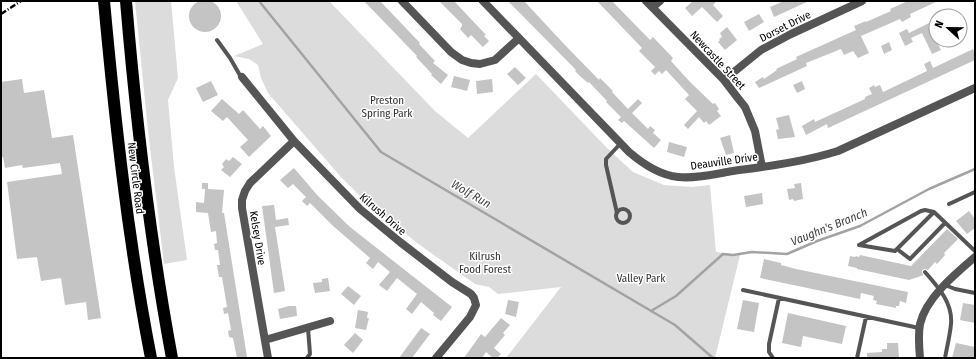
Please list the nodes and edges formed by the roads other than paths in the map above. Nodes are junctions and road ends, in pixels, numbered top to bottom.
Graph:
1 (104, 1) edge
2 (126, 1) edge
3 (402, 1) edge
4 (483, 1) edge
5 (646, 1) edge
6 (660, 1) edge
7 (862, 1) edge
8 (653, 8) junction
9 (519, 38) junction
10 (217, 40) dead end
11 (242, 77) joint
12 (724, 80) junction
13 (975, 88) edge
14 (294, 141) junction
15 (621, 143) junction
16 (762, 167) junction
17 (975, 192) edge
18 (949, 204) dead end
19 (934, 212) junction
20 (617, 213) dead end
21 (945, 223) junction
22 (897, 250) junction
23 (975, 251) edge
24 (911, 257) junction
25 (975, 257) edge
26 (915, 262) dead end
27 (925, 272) dead end
28 (943, 287) junction
29 (743, 290) dead end
30 (975, 293) edge
31 (779, 298) junction
32 (866, 317) junction
33 (330, 321) dead end
34 (308, 327) junction
35 (920, 328) junction
36 (265, 340) junction
37 (151, 358) edge
38 (172, 358) edge
39 (268, 358) edge
40 (307, 358) edge
41 (436, 358) edge
42 (773, 358) edge
43 (857, 358) edge
44 (920, 358) edge
45 (944, 358) edge

1 - 37 highway, New Circle Road
2 - 38 highway, New Circle Road
3 - 9 street
4 - 9 street, Deauville Drive
5 - 8 street, Newcastle Street
6 - 8 street
7 - 12 street, Dorset Drive
8 - 12 street, Newcastle Street
9 - 15 street, Deauville Drive
10 - 11 lane
11 - 14 street, Kilrush Drive
12 - 16 street, Newcastle Street
13 - 16 street, Deauville Drive
14 - 36 street, Kelsey Drive
14 - 41 street, Kilrush Drive
15 - 16 street, Deauville Drive
15 - 20 lane
17 - 18 lane
19 - 21 lane
19 - 22 lane
19 - 22 lane
21 - 23 lane
21 - 24 lane
22 - 24 lane
24 - 26 lane
25 - 28 street
27 - 28 lane
28 - 30 lane
28 - 35 street
28 - 45 lane
29 - 31 lane
31 - 32 lane
31 - 42 lane
32 - 35 lane
32 - 43 lane
33 - 34 street
34 - 36 street
34 - 40 lane
35 - 44 street
36 - 39 street, Kelsey Drive

